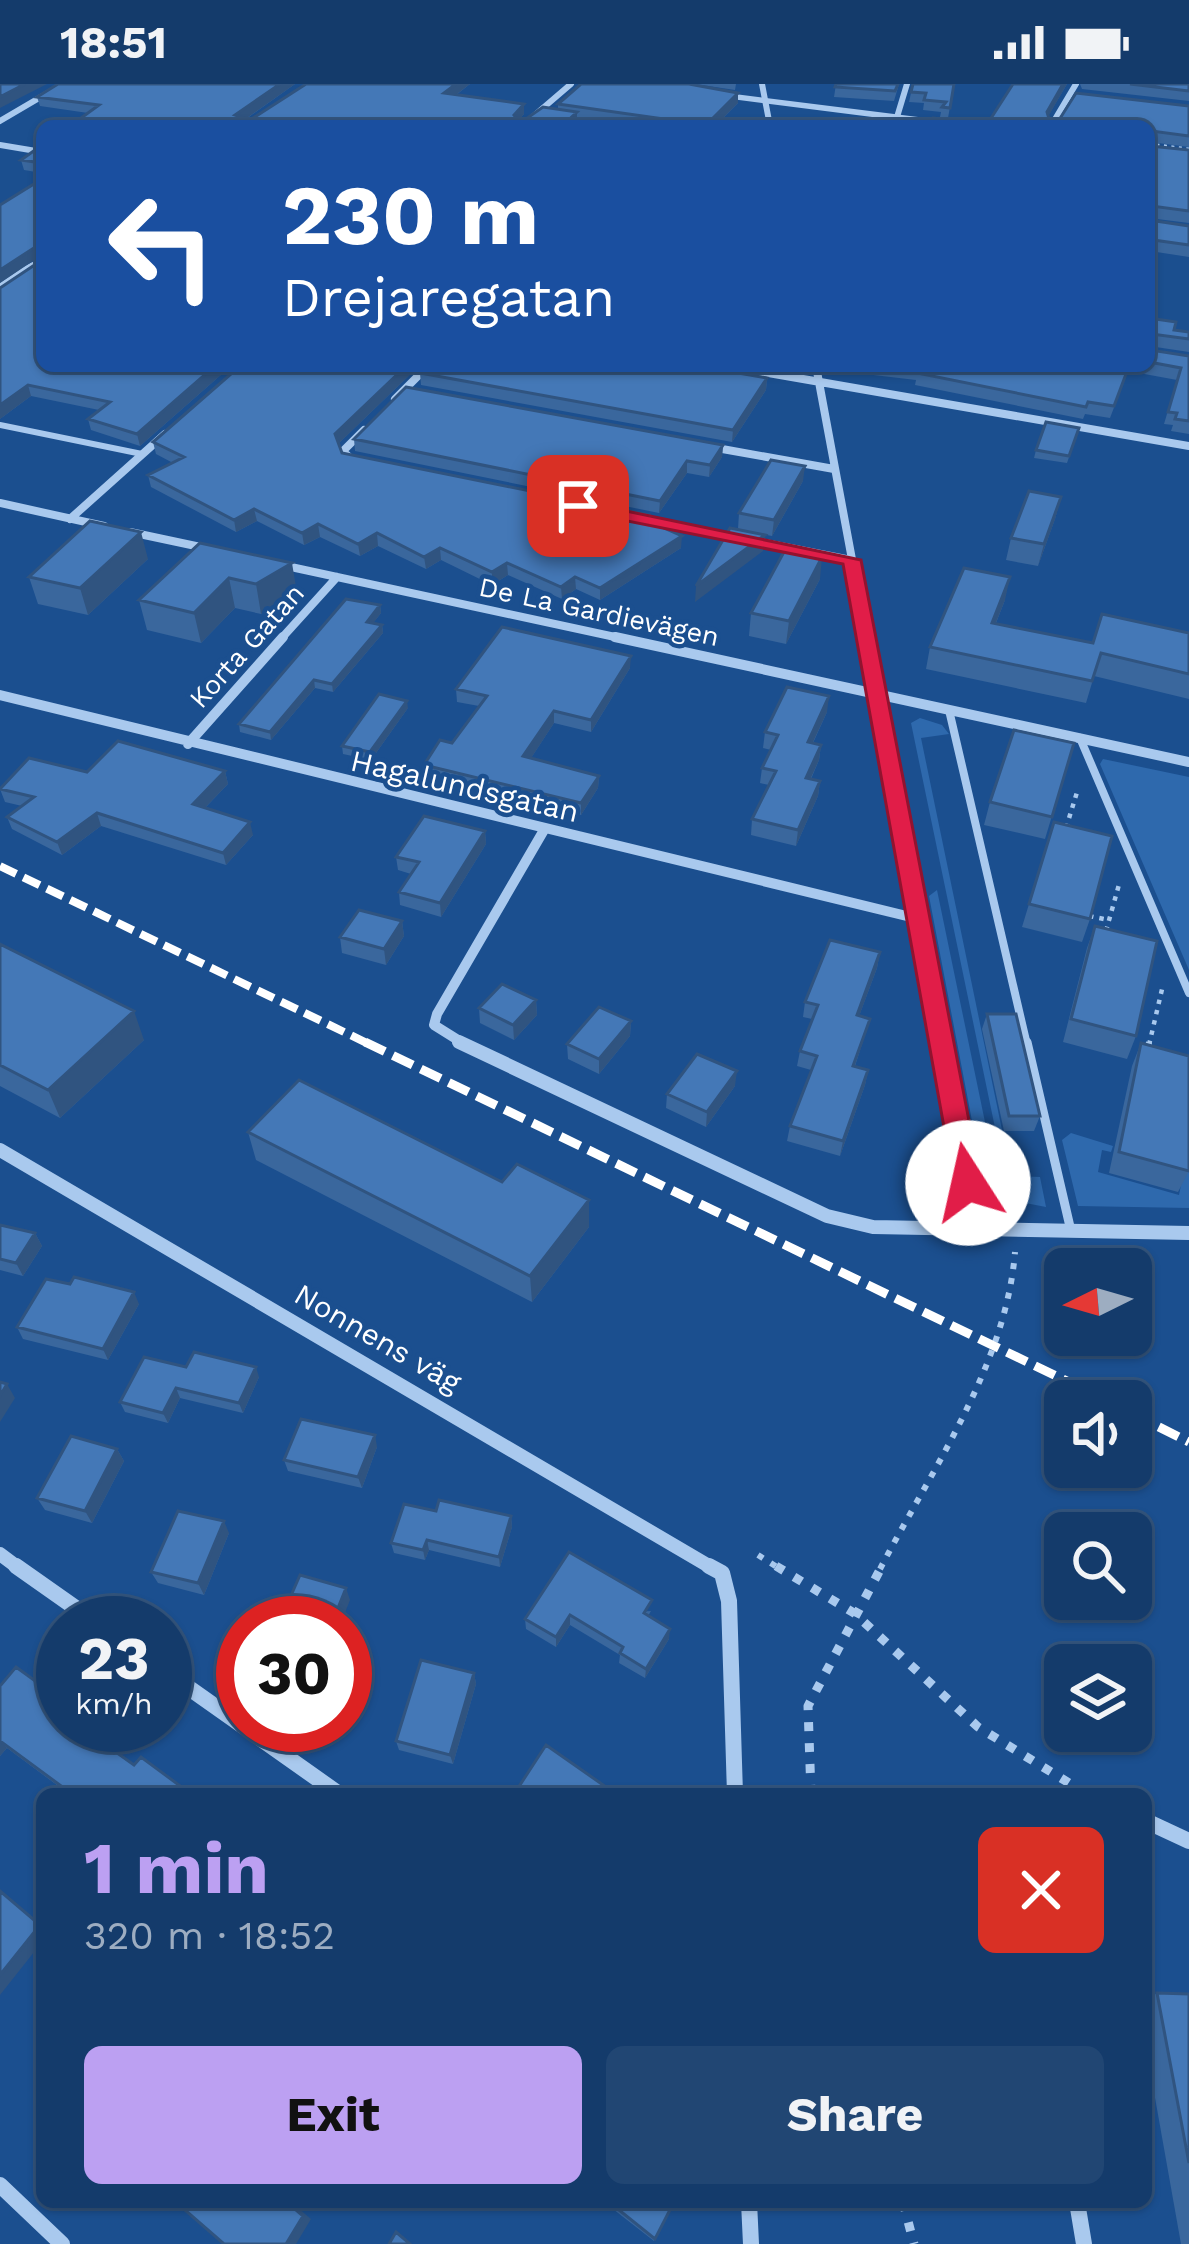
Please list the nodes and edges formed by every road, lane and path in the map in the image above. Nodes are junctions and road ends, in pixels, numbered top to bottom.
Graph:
1 (63, 84) edge
2 (571, 84) edge
3 (763, 84) edge
4 (907, 84) edge
5 (1076, 84) edge
6 (706, 93) edge
7 (1070, 95) junction
8 (1094, 98) edge
9 (766, 101) junction
10 (897, 118) junction
11 (529, 120) edge
12 (769, 120) edge
13 (914, 120) edge
14 (1055, 120) edge
15 (0, 121) edge
16 (0, 145) edge
17 (1155, 145) edge
18 (1189, 149) edge
19 (36, 151) edge
20 (36, 265) edge
21 (0, 288) edge
22 (422, 372) edge
23 (762, 372) edge
24 (817, 372) edge
25 (819, 382) junction
26 (405, 390) junction
27 (427, 394) edge
28 (389, 405) edge
29 (374, 420) edge
30 (0, 424) edge
31 (174, 425) edge
32 (698, 444) edge
33 (1189, 446) edge
34 (142, 454) junction
35 (374, 466) edge
36 (834, 470) junction
37 (0, 503) edge
38 (624, 515) edge
39 (70, 519) junction
40 (226, 553) edge
41 (851, 560) junction
42 (270, 562) edge
43 (337, 577) junction
44 (0, 695) edge
45 (878, 695) junction
46 (949, 710) junction
47 (1080, 739) junction
48 (188, 744) junction
49 (1189, 762) edge
50 (1096, 777) junction
51 (1063, 779) edge
52 (1080, 782) junction
53 (1052, 815) edge
54 (1069, 819) junction
55 (544, 830) junction
56 (1064, 837) edge
57 (1100, 874) edge
58 (1139, 877) junction
59 (1120, 879) junction
60 (1089, 916) edge
61 (920, 919) junction
62 (1109, 920) junction
63 (1104, 939) edge
64 (1144, 981) edge
65 (1184, 982) junction
66 (1162, 985) junction
67 (1189, 993) edge
68 (1133, 1028) edge
69 (1152, 1033) junction
70 (1147, 1056) edge
71 (0, 1150) edge
72 (976, 1227) junction
73 (1013, 1228) junction
74 (1071, 1231) junction
75 (1189, 1233) edge
76 (0, 1554) edge
77 (758, 1555) dead end
78 (59, 1596) edge
79 (854, 1612) junction
80 (192, 1690) edge
81 (331, 1788) edge
82 (735, 1788) edge
83 (811, 1788) edge
84 (1077, 1788) edge
85 (1152, 1824) edge
86 (1189, 1841) edge
87 (0, 2185) edge
88 (749, 2208) edge
89 (905, 2208) edge
90 (1078, 2208) edge
91 (62, 2244) edge
92 (751, 2244) edge
93 (914, 2244) edge
94 (1084, 2244) edge

1 - 15 street
2 - 11 street
3 - 9 street
4 - 10 street
5 - 7 street
6 - 9 street
7 - 8 street
7 - 14 street
9 - 10 street
9 - 12 street
10 - 13 street
16 - 19 street
17 - 18 path
20 - 21 street
22 - 26 street
23 - 25 street
24 - 25 street
25 - 33 street
25 - 36 street
26 - 27 street
26 - 28 street
29 - 35 street
30 - 34 lane
31 - 34 street
32 - 36 street
34 - 39 street
36 - 41 street
37 - 39 street
38 - 41 street
39 - 40 street
41 - 45 street
42 - 43 street, De La Gardievägen
43 - 45 street, De La Gardievägen
43 - 48 street, Korta Gatan
44 - 48 street, Hagalundsgatan
45 - 46 street, De La Gardievägen
45 - 61 street
46 - 47 street, De La Gardievägen
46 - 74 lane
47 - 49 street, De La Gardievägen
47 - 50 lane
48 - 55 street, Hagalundsgatan
50 - 52 path
50 - 58 lane
51 - 52 path
52 - 54 path
53 - 54 path
54 - 56 path
55 - 61 street, Hagalundsgatan
55 - 72 street
57 - 59 path
58 - 59 path
58 - 65 lane
59 - 62 path
60 - 62 path
61 - 72 street
62 - 63 path
64 - 66 path
65 - 66 path
65 - 67 lane
66 - 69 path
68 - 69 path
69 - 70 path
71 - 82 street, Nonnens väg
72 - 73 street
73 - 74 street
73 - 79 path
74 - 75 street
76 - 78 street
77 - 79 path
79 - 83 path
79 - 84 path
80 - 81 street
85 - 86 street
87 - 91 street
88 - 92 street
89 - 93 path
90 - 94 street

